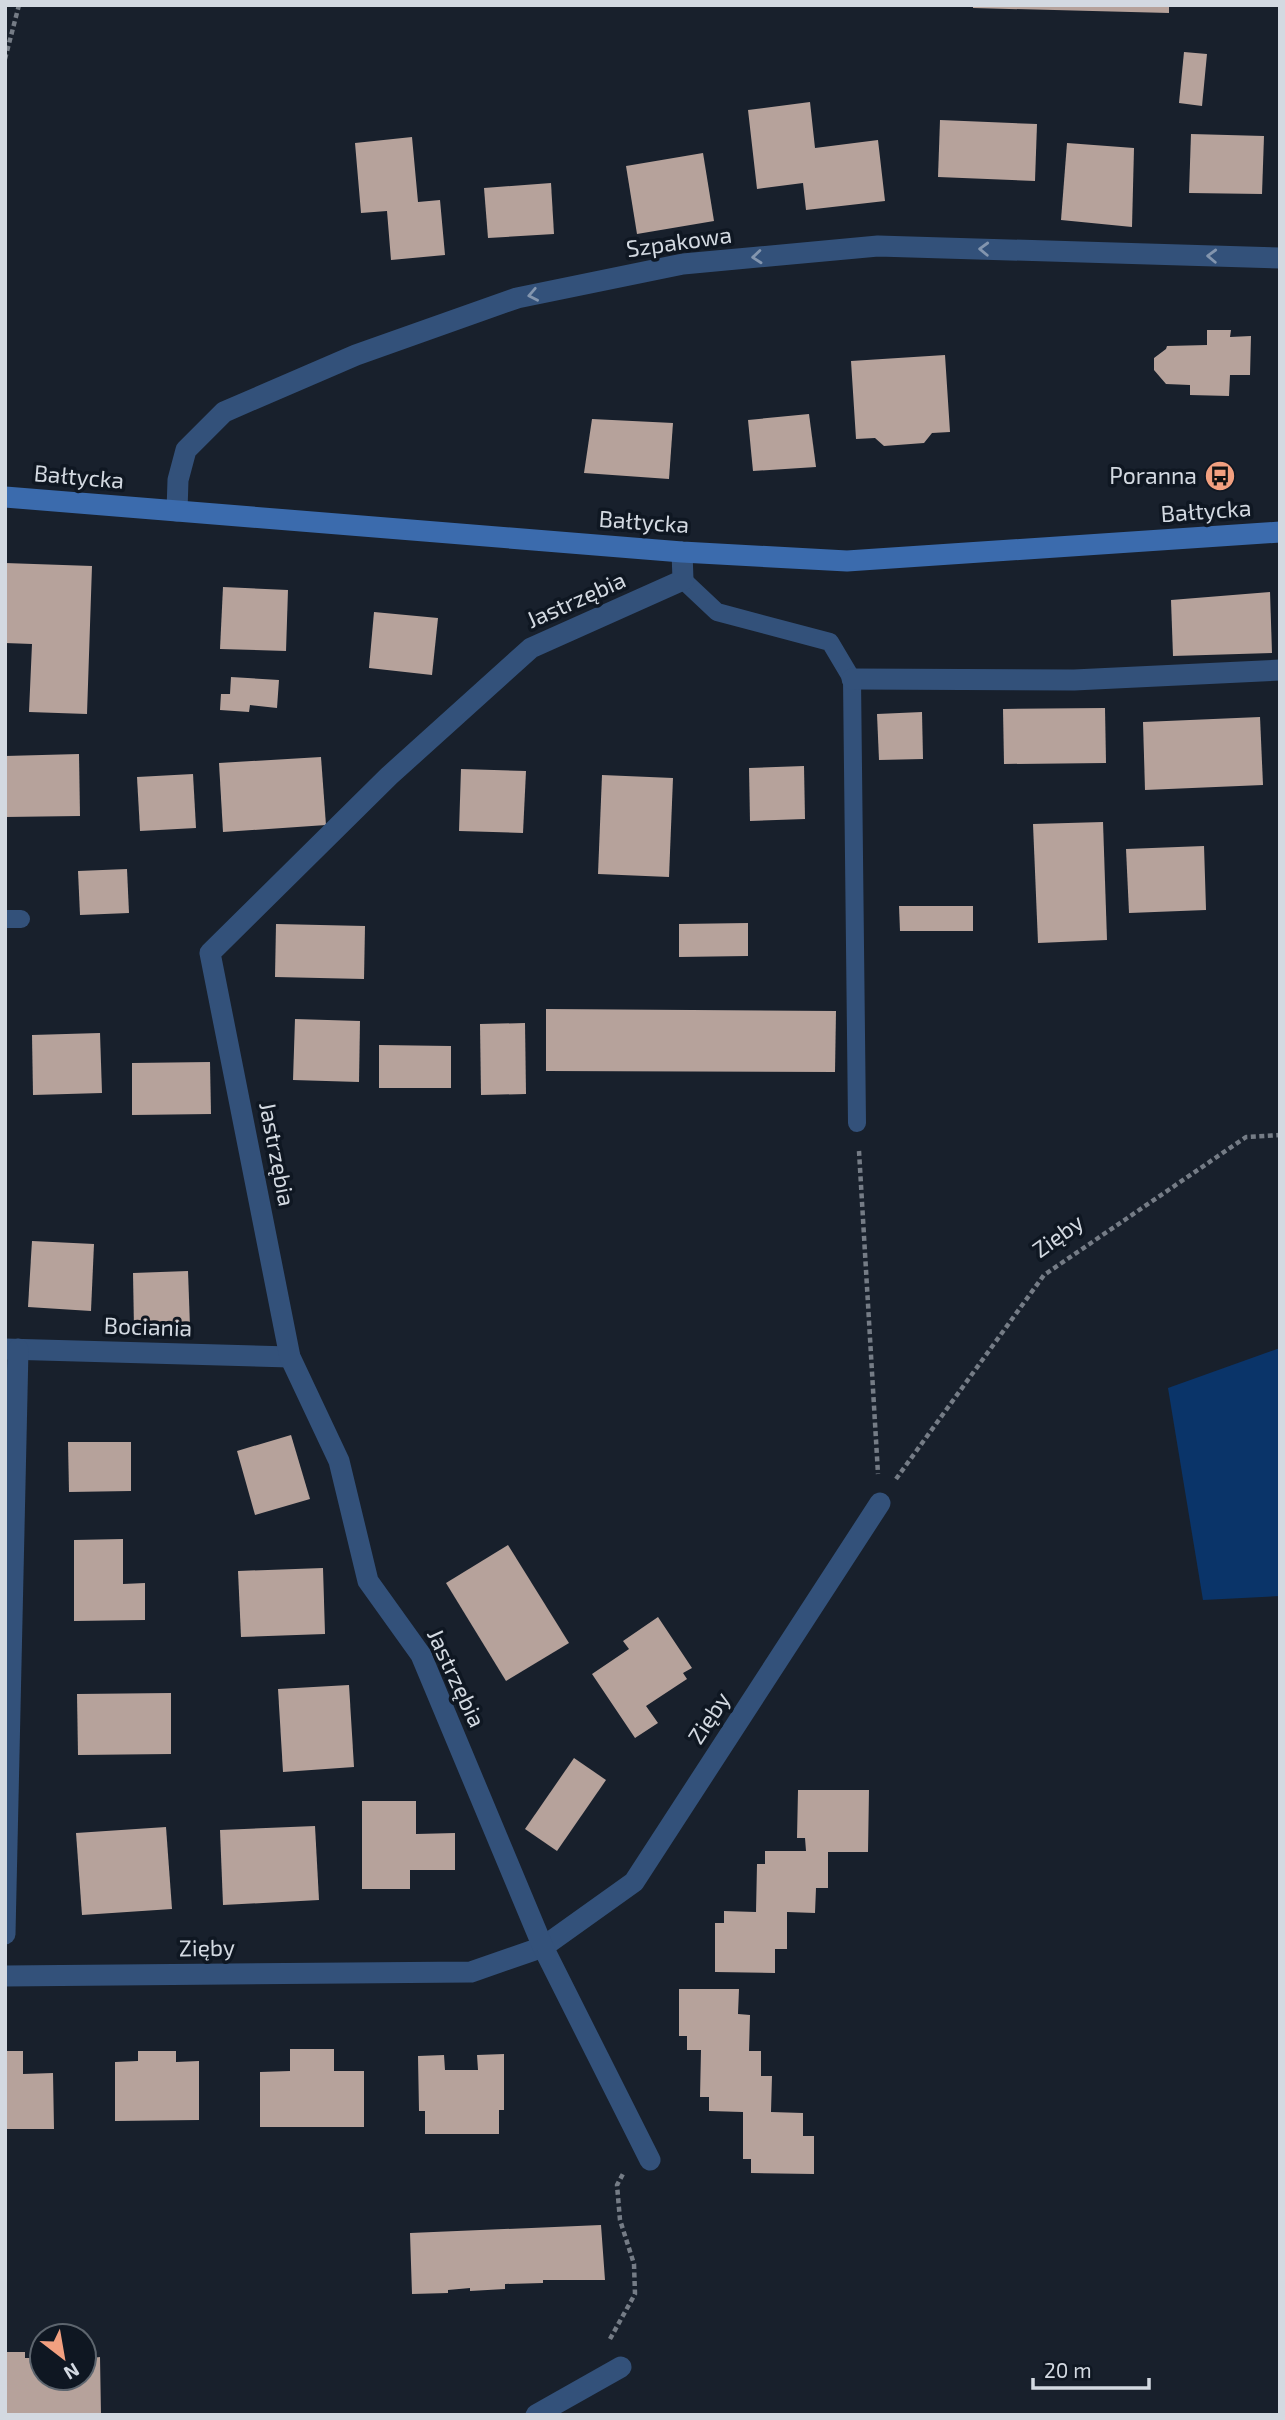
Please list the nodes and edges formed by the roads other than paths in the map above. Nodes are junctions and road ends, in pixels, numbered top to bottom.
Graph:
1 (1280, 258) edge
2 (5, 497) edge
3 (177, 511) junction
4 (1280, 532) edge
5 (682, 552) junction
6 (683, 580) junction
7 (1280, 670) edge
8 (852, 679) junction
9 (857, 1123) road end
10 (12, 1349) edge
11 (290, 1357) junction
12 (880, 1503) road end
13 (5, 1934) edge
14 (543, 1947) junction
15 (5, 1976) edge
16 (650, 2161) dead end
17 (614, 2370) road end
18 (536, 2415) edge

1 -> 3 street, Szpakowa
2 - 3 main road, Bałtycka
3 - 5 main road, Bałtycka
4 - 5 main road, Bałtycka
5 - 6 street
6 - 8 lane
6 - 11 street, Jastrzębia
7 - 8 street
8 - 9 lane
10 - 11 street, Bociania
10 - 13 street
11 - 14 street, Jastrzębia
12 - 14 street, Zięby
14 - 15 street, Zięby
14 - 16 street, Jastrzębia
17 - 18 street

